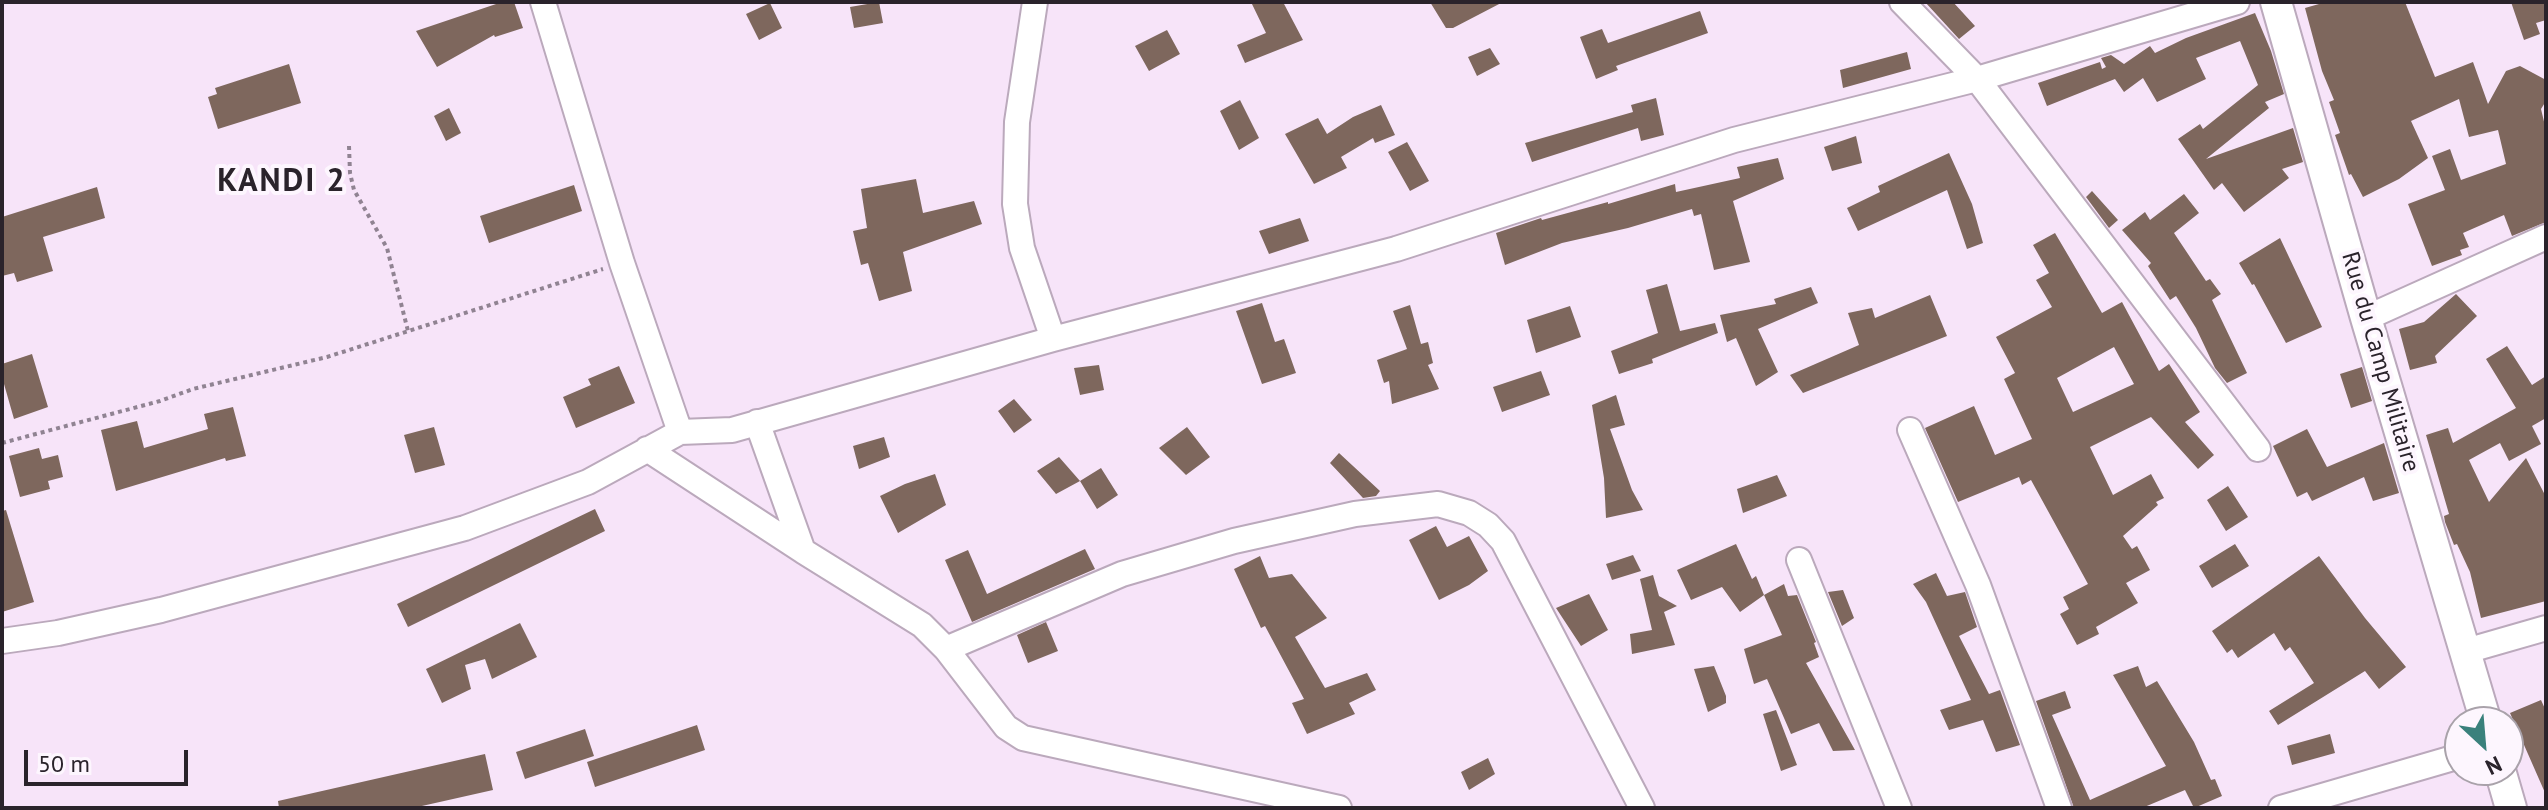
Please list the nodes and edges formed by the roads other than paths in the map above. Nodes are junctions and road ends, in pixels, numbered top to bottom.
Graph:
1 (543, 2) edge
2 (1035, 2) edge
3 (1902, 2) edge
4 (2237, 2) edge
5 (2276, 2) edge
6 (1977, 79) junction
7 (2546, 237) edge
8 (2366, 318) junction
9 (1053, 339) junction
10 (757, 422) junction
11 (1910, 430) dead end
12 (680, 432) junction
13 (647, 449) junction
14 (2258, 449) dead end
15 (803, 551) junction
16 (1799, 560) dead end
17 (2546, 628) edge
18 (2, 641) edge
19 (946, 649) junction
20 (2466, 651) junction
21 (2481, 706) edge
22 (2444, 761) edge
23 (2505, 786) edge
24 (1339, 808) edge
25 (1642, 808) edge
26 (1899, 808) edge
27 (2059, 808) edge
28 (2281, 808) edge
29 (2511, 808) edge

1 - 12 street
2 - 9 street
3 - 6 street
4 - 6 street
5 - 8 street, Rue du Camp Militaire
6 - 9 street
6 - 14 street
7 - 8 street
8 - 20 street, Rue du Camp Militaire
9 - 10 street
10 - 12 street
10 - 15 street
11 - 27 street
12 - 13 street
13 - 15 street
13 - 18 street
15 - 19 street
16 - 26 street
17 - 20 street
19 - 24 street
19 - 25 street
20 - 21 street, Rue du Camp Militaire
22 - 28 street
23 - 29 street

